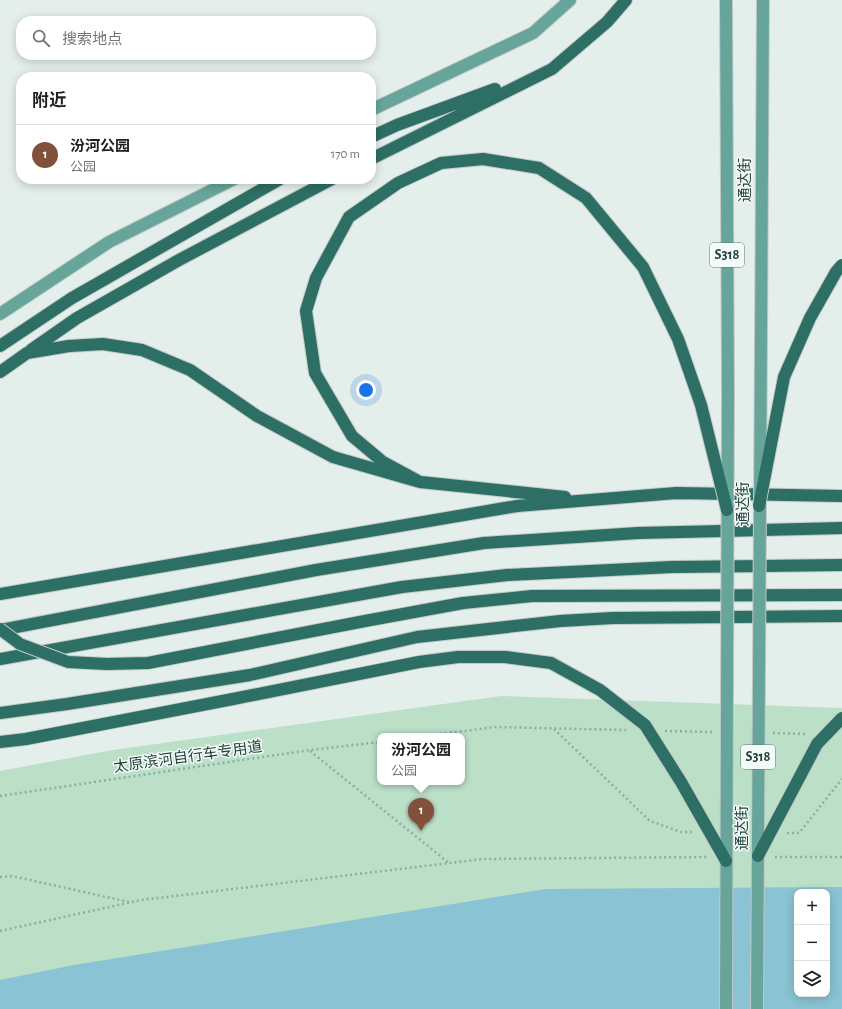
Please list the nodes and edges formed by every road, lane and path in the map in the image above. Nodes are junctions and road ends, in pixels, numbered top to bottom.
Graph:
1 (570, 0) edge
2 (626, 0) edge
3 (726, 0) edge
4 (763, 0) edge
5 (552, 69) junction
6 (376, 108) edge
7 (376, 135) edge
8 (376, 157) edge
9 (224, 184) edge
10 (271, 184) edge
11 (323, 184) edge
12 (842, 265) edge
13 (0, 314) edge
14 (0, 346) edge
15 (27, 353) junction
16 (0, 372) edge
17 (420, 482) junction
18 (842, 496) edge
19 (594, 500) junction
20 (759, 506) junction
21 (727, 510) junction
22 (842, 528) edge
23 (842, 565) edge
24 (0, 594) edge
25 (842, 595) edge
26 (838, 616) edge
27 (0, 629) edge
28 (0, 659) edge
29 (0, 713) edge
30 (842, 718) edge
31 (0, 742) edge
32 (377, 742) edge
33 (310, 750) junction
34 (0, 796) edge
35 (758, 856) junction
36 (714, 857) dead end
37 (770, 857) dead end
38 (842, 857) edge
39 (726, 861) junction
40 (449, 863) junction
41 (0, 877) edge
42 (130, 902) junction
43 (0, 930) edge
44 (726, 1009) edge
45 (757, 1009) edge

1 - 6 main road
2 - 5 highway
3 - 21 main road, 通达街 / S318, bridge
4 - 20 main road, 通达街 / S318, bridge
5 - 7 highway
5 - 8 highway
9 - 13 main road
10 - 14 highway
11 - 15 highway
12 - 20 highway, bridge
15 - 16 highway
15 - 17 highway
17 - 19 highway
17 - 21 highway, bridge
18 - 19 highway
19 - 24 highway
20 - 35 main road, 通达街 / S318, bridge
21 - 39 main road, 通达街 / S318, bridge
22 - 27 highway
23 - 28 highway
25 - 27 highway, bridge
26 - 29 highway
30 - 35 highway, bridge
31 - 39 highway, bridge
32 - 33 path, 太原滨河自行车专用道
33 - 34 path, 太原滨河自行车专用道
33 - 40 path
35 - 45 main road, 通达街 / S318, bridge
36 - 40 path
37 - 38 path
39 - 44 main road, 通达街 / S318, bridge
40 - 42 path
41 - 42 path
42 - 43 path

